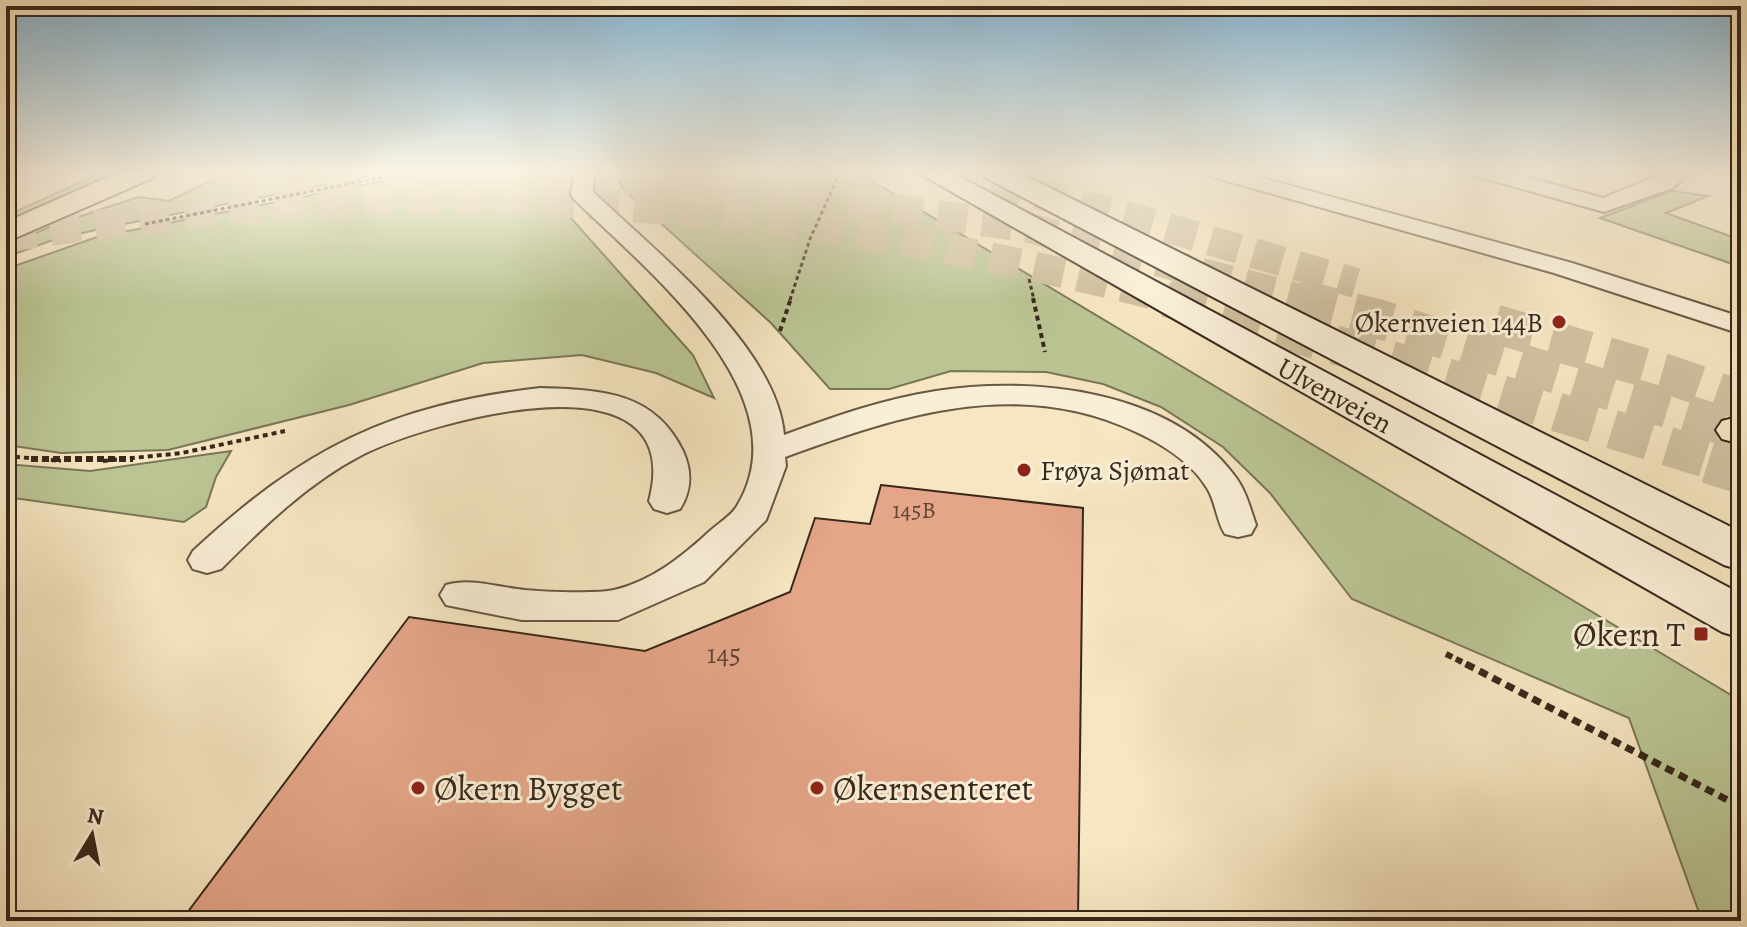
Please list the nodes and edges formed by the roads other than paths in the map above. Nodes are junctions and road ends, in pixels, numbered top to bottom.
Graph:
1 (46, 215) edge
2 (604, 215) edge
3 (1009, 215) edge
4 (1081, 215) edge
5 (1372, 215) edge
6 (6, 233) edge
7 (1741, 326) edge
8 (768, 452) junction
9 (667, 501) dead end
10 (1238, 525) dead end
11 (1741, 553) edge
12 (207, 560) dead end
13 (460, 595) dead end
14 (1741, 618) edge

1 - 6 highway
2 - 8 lane
3 - 14 main road, Ulvenveien
4 - 11 main road, Ulvenveien
5 - 7 lane
8 - 10 lane
8 - 13 lane
9 - 12 lane

